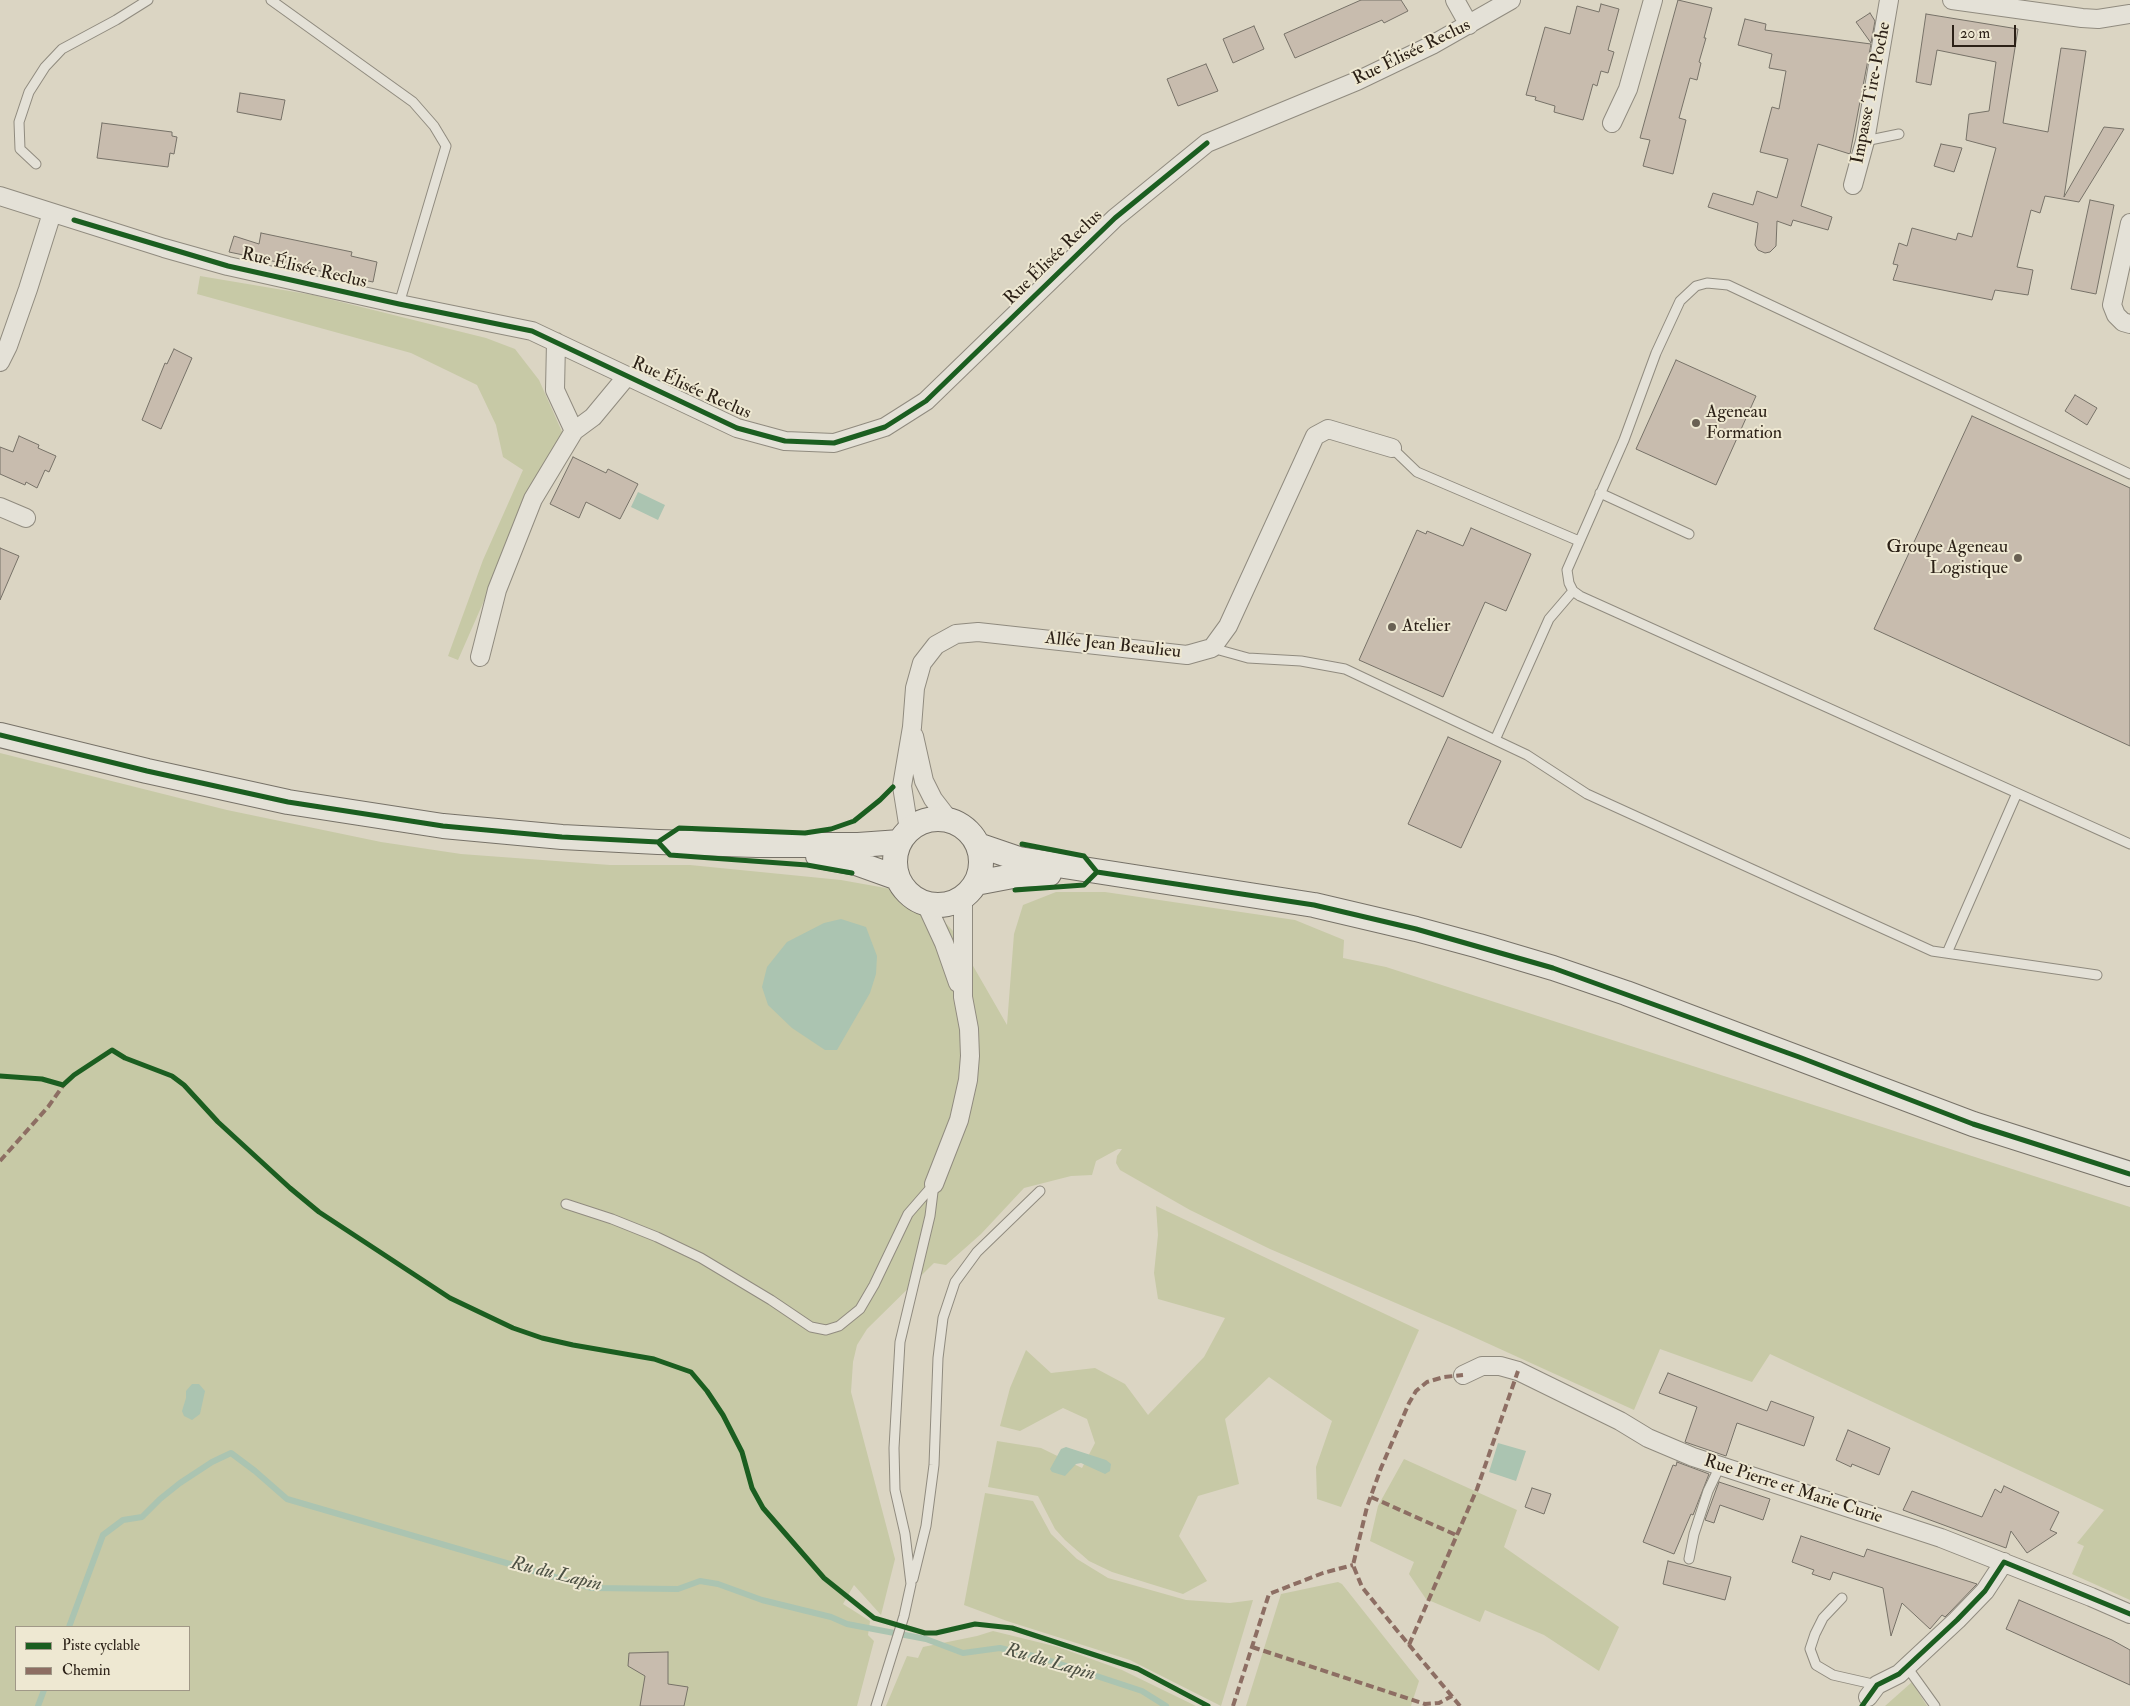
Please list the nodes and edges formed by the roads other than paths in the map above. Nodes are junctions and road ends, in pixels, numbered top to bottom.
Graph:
1 (148, 0) edge
2 (271, 0) edge
3 (1455, 0) edge
4 (1511, 0) edge
5 (1653, 0) edge
6 (1889, 0) edge
7 (1952, 0) edge
8 (2063, 8) edge
9 (2130, 14) edge
10 (1469, 25) junction
11 (1612, 123) dead end
12 (1899, 134) dead end
13 (1865, 141) junction
14 (36, 164) dead end
15 (1853, 185) dead end
16 (0, 196) edge
17 (52, 213) junction
18 (2130, 224) edge
19 (399, 304) junction
20 (2130, 324) edge
21 (556, 342) junction
22 (0, 362) edge
23 (627, 376) junction
24 (574, 431) junction
25 (1392, 448) joint
26 (2130, 474) edge
27 (1600, 493) junction
28 (0, 506) edge
29 (26, 518) dead end
30 (1689, 534) dead end
31 (1579, 541) junction
32 (1574, 591) junction
33 (1212, 648) junction
34 (480, 657) dead end
35 (912, 727) junction
36 (0, 735) edge
37 (1495, 740) junction
38 (2017, 793) junction
39 (950, 821) junction
40 (904, 836) junction
41 (2130, 844) edge
42 (757, 845) junction
43 (978, 845) junction
44 (1097, 872) junction
45 (898, 878) junction
46 (969, 891) junction
47 (926, 904) junction
48 (1947, 953) junction
49 (2097, 975) dead end
50 (963, 998) junction
51 (2130, 1174) edge
52 (934, 1184) junction
53 (1040, 1190) dead end
54 (566, 1204) dead end
55 (1463, 1375) dead end
56 (1720, 1466) junction
57 (1689, 1559) dead end
58 (2004, 1562) junction
59 (911, 1584) junction
60 (1842, 1598) dead end
61 (2130, 1614) edge
62 (1907, 1667) junction
63 (1872, 1691) joint
64 (876, 1706) edge
65 (1935, 1706) edge

1 - 14 lane
2 - 19 lane
3 - 10 street
4 - 10 street, Rue Élisée Reclus
5 - 11 street
6 - 13 street, Impasse Tire-Poche
7 - 8 street
8 - 9 street
10 - 23 street, Rue Élisée Reclus
12 - 13 lane
13 - 15 street, Impasse Tire-Poche
16 - 17 street, Rue Élisée Reclus
17 - 19 street, Rue Élisée Reclus
17 - 22 street
18 - 20 street
19 - 21 street, Rue Élisée Reclus
21 - 23 street, Rue Élisée Reclus
21 - 24 street
23 - 24 street
24 - 34 street
25 - 31 lane
25 - 33 street
26 - 27 lane
27 - 30 lane
27 - 31 lane
28 - 29 street
31 - 32 lane
32 - 37 lane
32 - 38 lane
33 - 35 street, Allée Jean Beaulieu
33 - 37 lane
35 - 39 street, Allée Jean Beaulieu
35 - 40 street, Allée Jean Beaulieu
36 - 42 main road
37 - 48 lane
38 - 41 lane
38 - 48 lane
39 - 40 main road
39 - 43 main road
40 - 42 main road
40 - 45 main road
42 - 45 main road
43 - 44 main road
43 - 46 main road
44 - 46 main road
44 - 51 main road
45 - 47 main road
46 - 47 main road
46 - 50 street
47 - 50 street
48 - 49 lane
50 - 52 street
52 - 54 lane
52 - 59 lane
53 - 59 lane
55 - 56 street, Rue Pierre et Marie Curie
56 - 57 lane
56 - 58 street, Rue Pierre et Marie Curie
58 - 61 street, Rue Pierre et Marie Curie
58 - 62 street
59 - 64 lane
60 - 63 lane
62 - 63 street
62 - 65 lane

